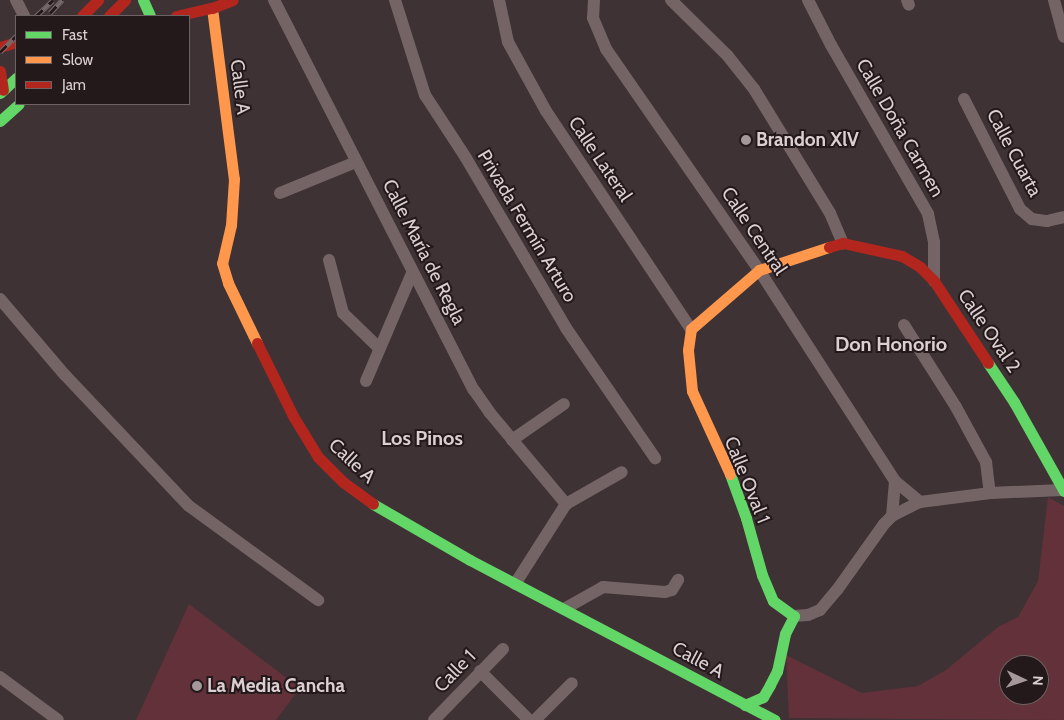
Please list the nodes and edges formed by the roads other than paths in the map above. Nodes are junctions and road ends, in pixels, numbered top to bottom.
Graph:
1 (16, 0) edge
2 (98, 0) edge
3 (124, 0) edge
4 (143, 0) edge
5 (233, 0) edge
6 (274, 0) edge
7 (395, 0) edge
8 (500, 0) edge
9 (594, 0) edge
10 (671, 0) edge
11 (808, 0) edge
12 (1054, 0) edge
13 (212, 8) junction
14 (24, 15) edge
15 (83, 15) edge
16 (110, 15) edge
17 (150, 15) edge
18 (180, 15) edge
19 (1064, 37) edge
20 (15, 42) edge
21 (0, 47) edge
22 (0, 71) edge
23 (15, 79) edge
24 (1, 92) edge
25 (964, 99) dead end
26 (18, 105) edge
27 (0, 121) edge
28 (356, 162) junction
29 (280, 193) dead end
30 (1064, 217) edge
31 (842, 243) junction
32 (329, 260) dead end
33 (759, 270) junction
34 (412, 273) junction
35 (934, 281) junction
36 (0, 299) edge
37 (904, 325) dead end
38 (690, 329) junction
39 (380, 348) junction
40 (366, 382) dead end
41 (564, 404) dead end
42 (512, 440) junction
43 (655, 458) dead end
44 (622, 472) dead end
45 (896, 481) junction
46 (1063, 491) edge
47 (990, 494) junction
48 (920, 502) junction
49 (566, 504) junction
50 (892, 516) junction
51 (678, 580) dead end
52 (516, 584) junction
53 (318, 600) dead end
54 (564, 609) junction
55 (794, 616) junction
56 (503, 649) dead end
57 (480, 672) junction
58 (0, 677) edge
59 (572, 683) dead end
60 (745, 705) junction
61 (58, 720) edge
62 (434, 720) edge
63 (530, 720) edge
64 (535, 720) edge
65 (775, 720) edge

1 - 14 street
2 - 15 main road
3 - 16 main road
4 - 17 main road
5 - 13 main road
6 - 28 street, Calle María de Regla
7 - 43 street, Privada Fermín Arturo
8 - 38 street, Calle Lateral
9 - 33 street, Calle Central
10 - 31 street
11 - 35 street, Calle Doña Carmen
12 - 19 street
13 - 18 main road
13 - 52 main road, Calle A
20 - 21 main road
22 - 24 main road
23 - 24 main road
25 - 30 street, Calle Cuarta
26 - 27 main road
28 - 29 street
28 - 34 street, Calle María de Regla
31 - 33 main road, Calle Oval 2
31 - 35 main road, Calle Oval 2
32 - 39 street
33 - 38 main road
33 - 45 street, Calle Central
34 - 39 street
34 - 42 street, Calle María de Regla
35 - 46 main road, Calle Oval 2
36 - 53 street
37 - 47 street
38 - 55 main road, Calle Oval 1
39 - 40 street
41 - 42 street
42 - 49 street, Calle María de Regla
44 - 49 street
45 - 48 street, Calle Central
45 - 50 street
46 - 47 street
47 - 48 street
48 - 50 street
49 - 52 street
50 - 55 street
51 - 54 street
52 - 54 main road, Calle A
54 - 60 main road, Calle A
55 - 60 main road
56 - 57 street, Calle 1
57 - 62 street, Calle 1
57 - 63 street
58 - 61 street
59 - 64 street
60 - 65 main road, Calle A

